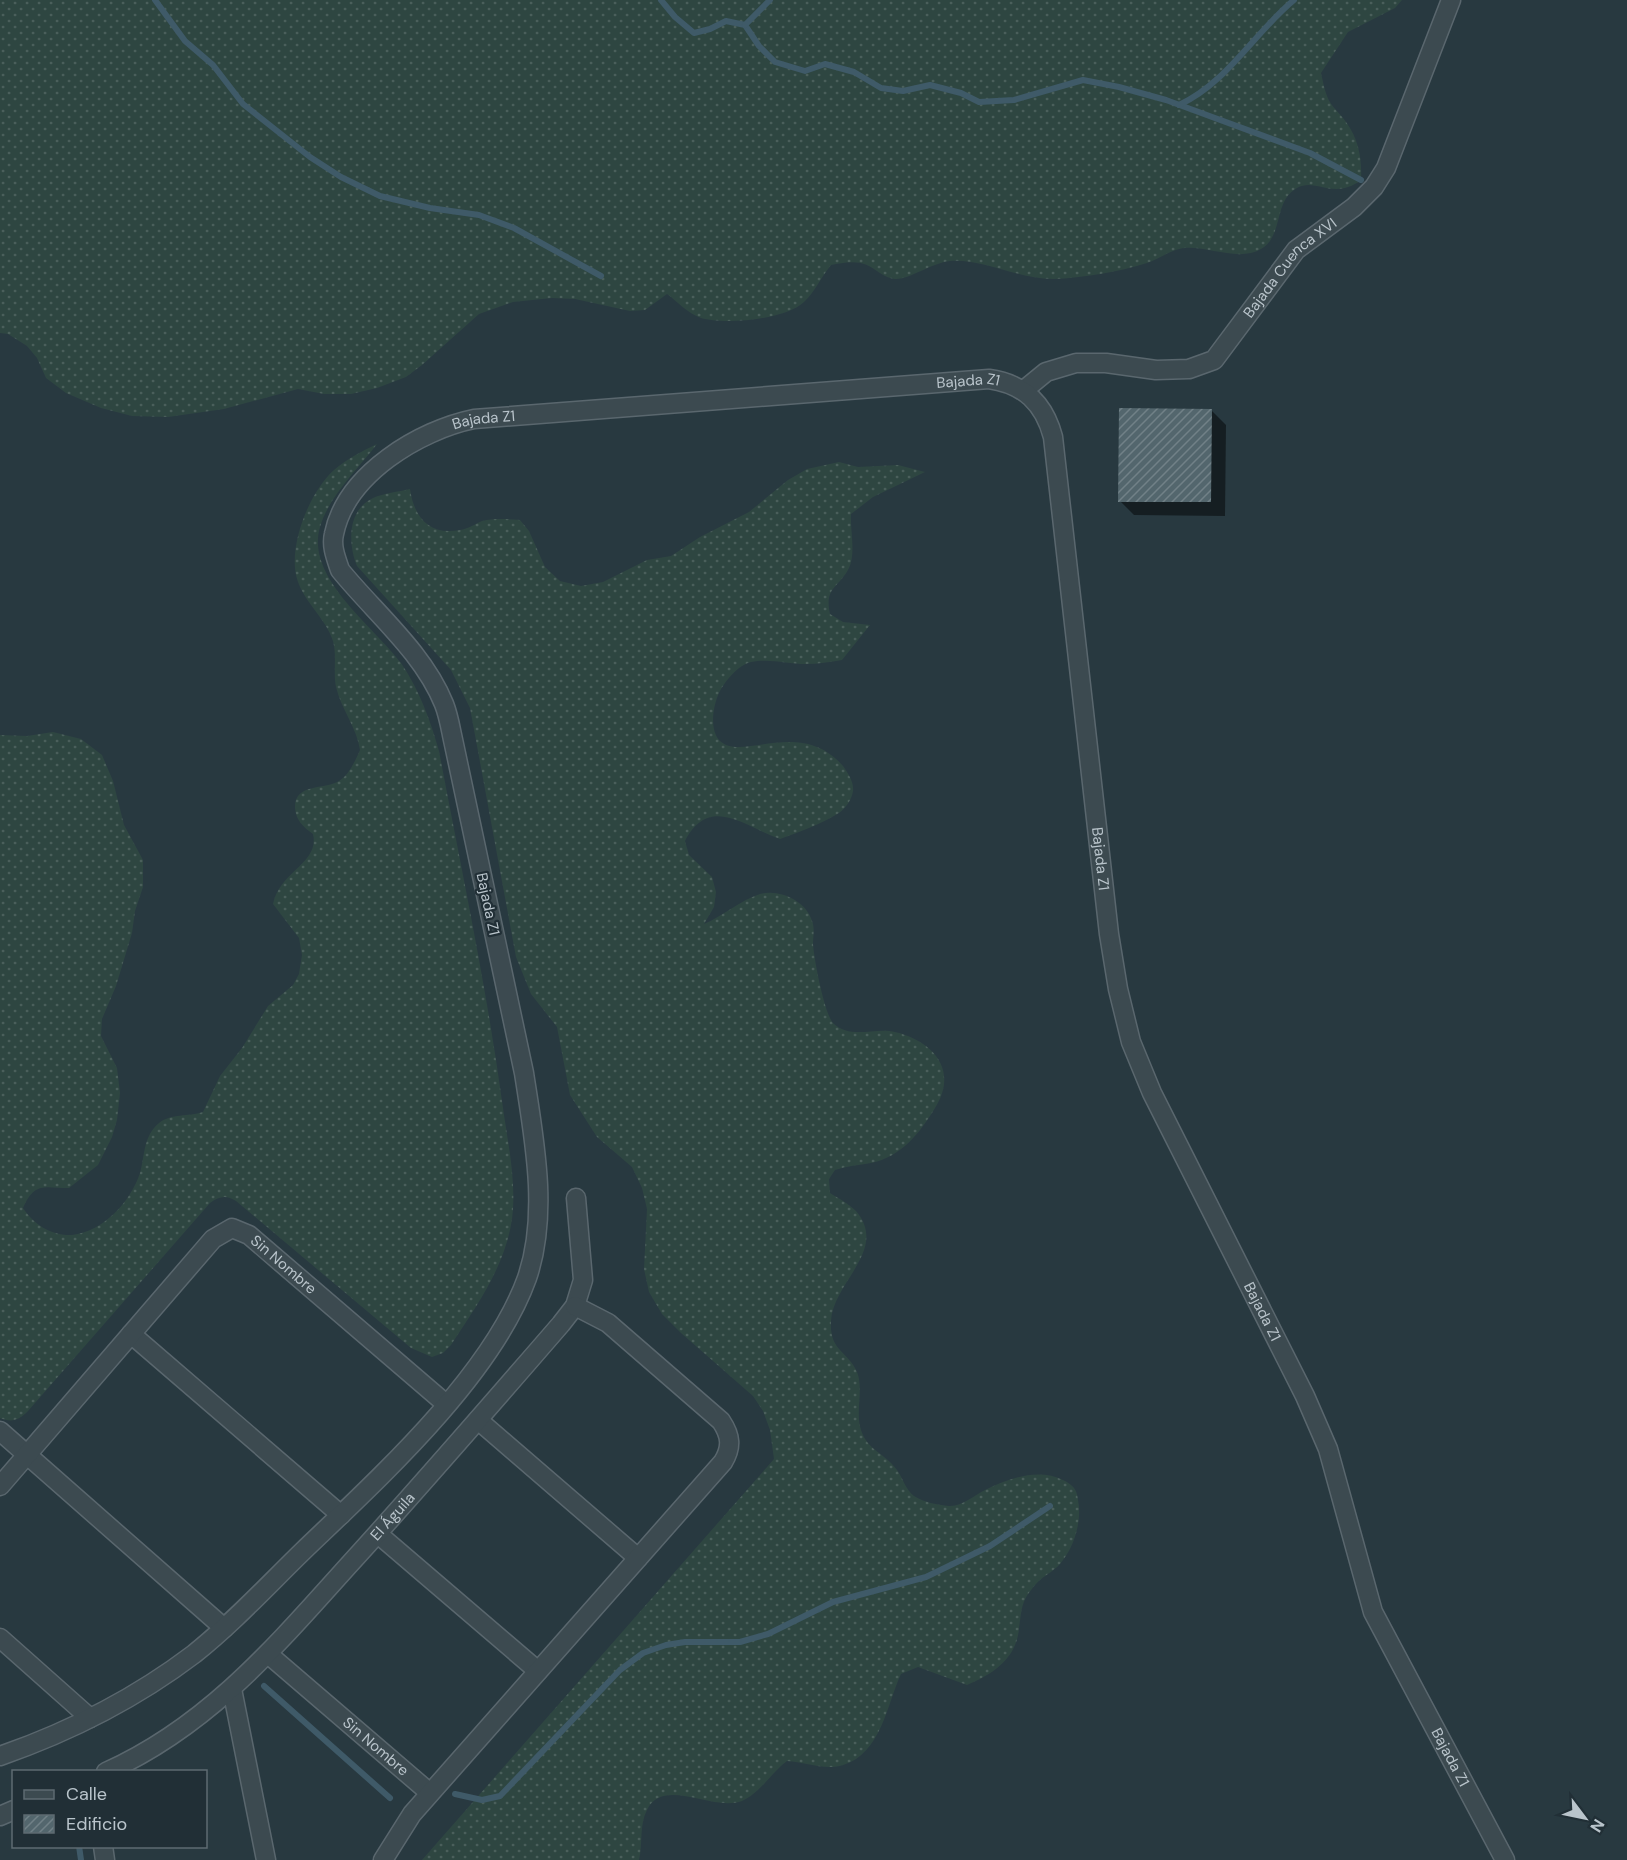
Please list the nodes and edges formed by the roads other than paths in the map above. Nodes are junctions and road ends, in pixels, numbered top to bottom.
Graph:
1 (1451, 0) edge
2 (1024, 390) junction
3 (576, 1198) dead end
4 (575, 1306) junction
5 (131, 1334) junction
6 (446, 1404) junction
7 (478, 1420) junction
8 (0, 1431) edge
9 (27, 1455) junction
10 (0, 1486) edge
11 (341, 1515) junction
12 (378, 1534) junction
13 (638, 1558) junction
14 (224, 1628) junction
15 (0, 1638) edge
16 (268, 1654) junction
17 (538, 1671) junction
18 (232, 1689) junction
19 (90, 1718) junction
20 (0, 1756) edge
21 (110, 1770) edge
22 (430, 1793) junction
23 (266, 1860) edge
24 (383, 1860) edge
25 (1505, 1860) edge

1 - 2 street, Bajada Cuenca XVI
2 - 6 street, Bajada Z1
2 - 25 street, Bajada Z1
3 - 4 street, El Águila
4 - 7 street, El Águila
4 - 13 street
5 - 6 street, Sin Nombre
5 - 9 street, Sin Nombre
5 - 11 street
6 - 11 street
7 - 12 street, El Águila
7 - 13 street
8 - 9 street
9 - 10 street, Sin Nombre
9 - 14 street
11 - 14 street
12 - 16 street, El Águila
12 - 17 street
13 - 17 street
14 - 19 street
15 - 19 street
16 - 18 street, El Águila
16 - 22 street, Sin Nombre
17 - 22 street
18 - 21 street, El Águila
18 - 23 street
19 - 20 street
22 - 24 street

